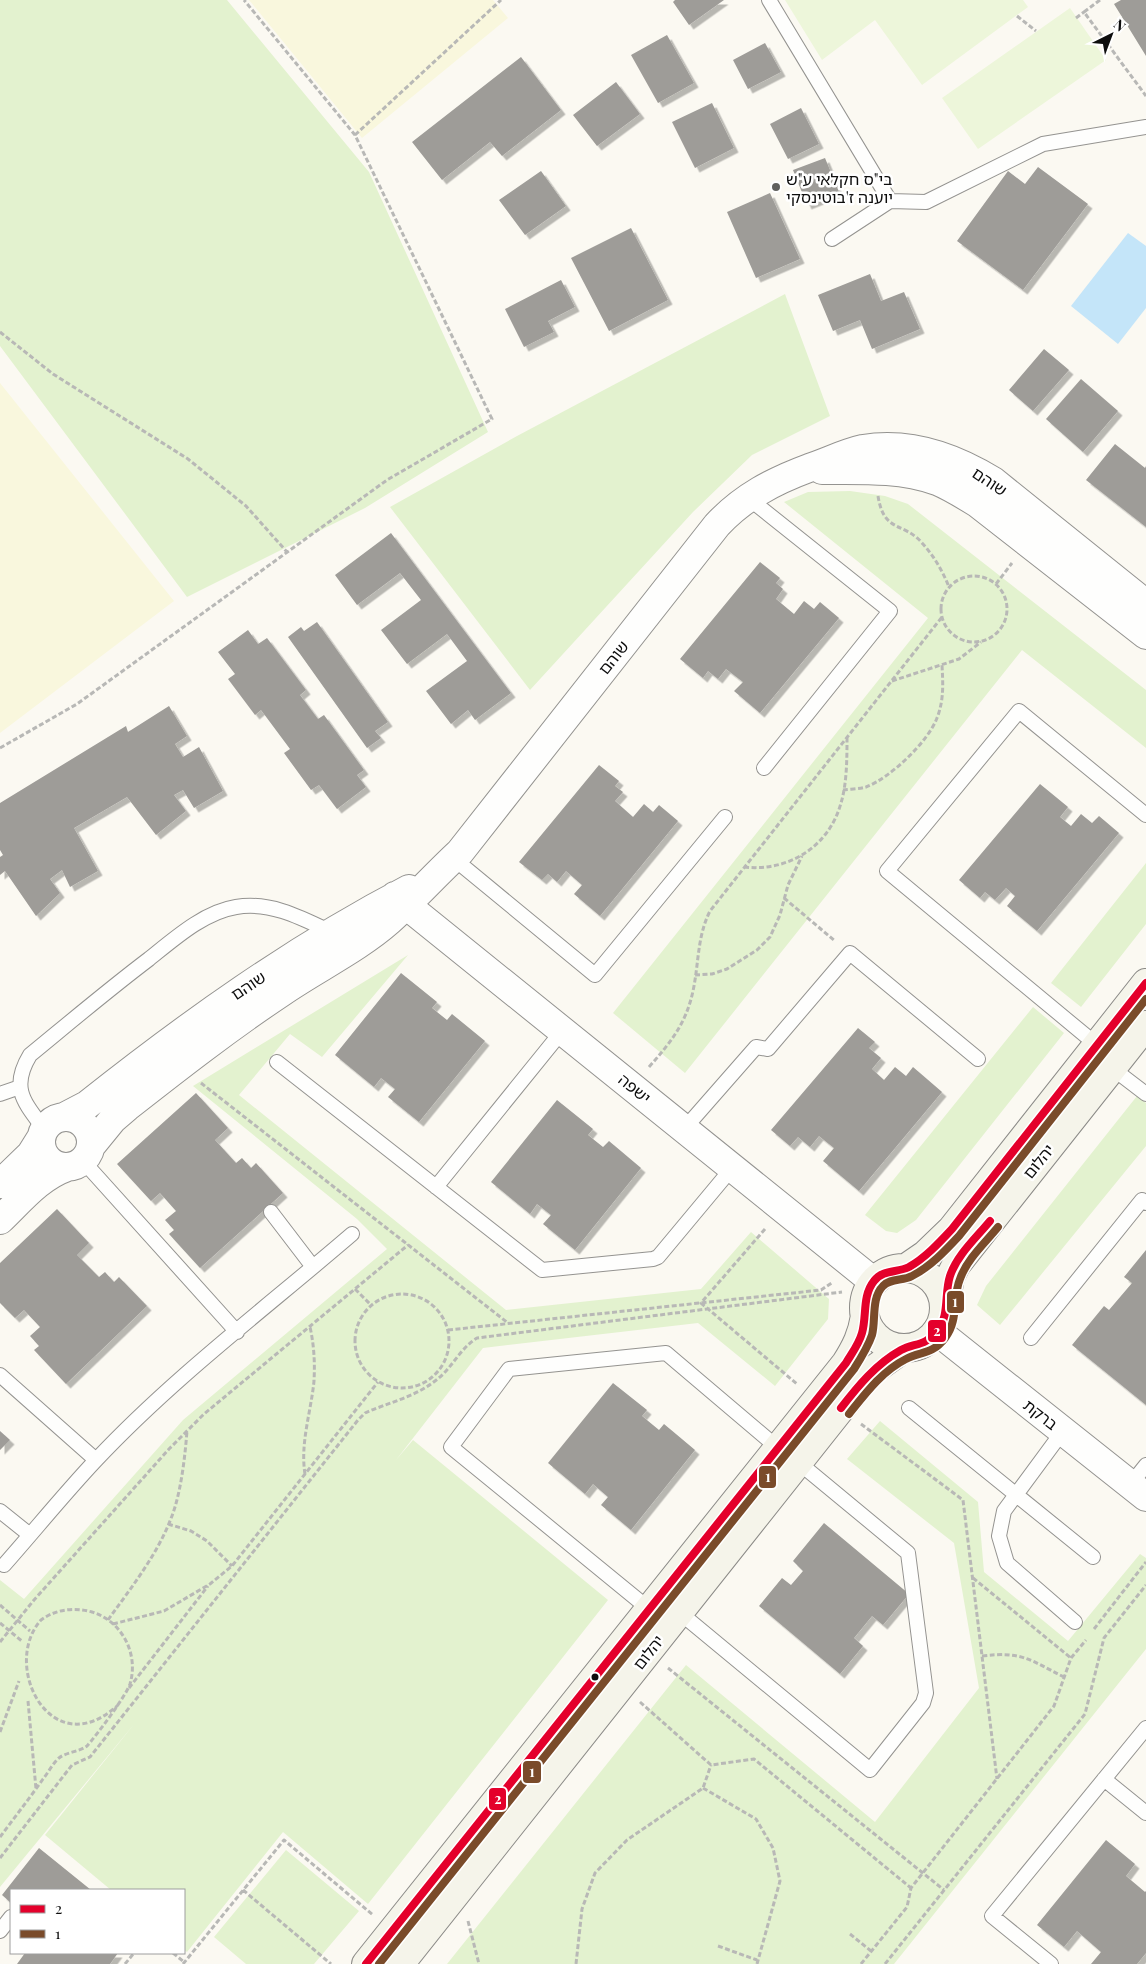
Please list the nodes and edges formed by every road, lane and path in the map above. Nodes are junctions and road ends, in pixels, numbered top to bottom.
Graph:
1 (244, 0) edge
2 (501, 0) edge
3 (770, 0) edge
4 (1100, 0) edge
5 (1084, 12) junction
6 (1017, 16) dead end
7 (1076, 18) dead end
8 (1036, 31) dead end
9 (1146, 96) edge
10 (1146, 127) edge
11 (354, 135) junction
12 (890, 201) junction
13 (832, 239) dead end
14 (0, 332) edge
15 (803, 470) junction
16 (875, 471) junction
17 (747, 497) junction
18 (287, 552) junction
19 (949, 587) junction
20 (1146, 604) edge
21 (942, 617) junction
22 (1146, 635) edge
23 (982, 641) junction
24 (942, 665) junction
25 (891, 681) junction
26 (847, 736) junction
27 (0, 748) edge
28 (764, 768) dead end
29 (843, 790) junction
30 (1146, 816) edge
31 (725, 817) dead end
32 (802, 855) junction
33 (448, 863) junction
34 (743, 867) junction
35 (784, 898) junction
36 (401, 900) junction
37 (331, 932) junction
38 (850, 953) junction
39 (695, 975) junction
40 (1146, 983) edge
41 (1146, 1025) edge
42 (563, 1030) junction
43 (1097, 1045) junction
44 (978, 1059) dead end
45 (277, 1062) dead end
46 (179, 1066) junction
47 (1112, 1068) junction
48 (633, 1086) junction
49 (20, 1087) junction
50 (0, 1094) edge
51 (1146, 1094) edge
52 (50, 1128) junction
53 (685, 1128) junction
54 (80, 1158) junction
55 (732, 1167) junction
56 (0, 1184) edge
57 (436, 1187) junction
58 (1146, 1203) edge
59 (784, 1208) junction
60 (271, 1212) dead end
61 (0, 1220) edge
62 (352, 1234) dead end
63 (408, 1245) junction
64 (313, 1267) junction
65 (906, 1268) junction
66 (867, 1279) junction
67 (355, 1289) junction
68 (701, 1303) junction
69 (371, 1305) junction
70 (944, 1305) junction
71 (707, 1308) junction
72 (865, 1316) junction
73 (508, 1323) junction
74 (310, 1326) junction
75 (448, 1330) junction
76 (937, 1331) junction
77 (237, 1332) junction
78 (1031, 1338) dead end
79 (904, 1348) junction
80 (0, 1375) edge
81 (378, 1382) junction
82 (828, 1404) junction
83 (910, 1408) dead end
84 (187, 1431) junction
85 (1063, 1432) junction
86 (788, 1455) junction
87 (96, 1460) junction
88 (305, 1474) junction
89 (1141, 1482) edge
90 (1016, 1495) junction
91 (0, 1511) edge
92 (168, 1524) junction
93 (30, 1535) junction
94 (1093, 1557) dead end
95 (1146, 1562) edge
96 (4, 1565) dead end
97 (232, 1566) junction
98 (972, 1577) junction
99 (210, 1584) junction
100 (1146, 1585) edge
101 (0, 1605) edge
102 (649, 1609) junction
103 (679, 1612) junction
104 (18, 1620) junction
105 (108, 1620) junction
106 (1075, 1622) dead end
107 (0, 1623) edge
108 (113, 1624) junction
109 (9, 1631) junction
110 (30, 1631) junction
111 (0, 1642) edge
112 (23, 1642) junction
113 (20, 1648) dead end
114 (647, 1652) junction
115 (982, 1656) junction
116 (1071, 1658) junction
117 (18, 1675) dead end
118 (1064, 1677) junction
119 (19, 1681) junction
120 (621, 1685) junction
121 (21, 1686) dead end
122 (127, 1691) junction
123 (26, 1696) dead end
124 (28, 1701) junction
125 (32, 1705) dead end
126 (118, 1705) junction
127 (46, 1716) dead end
128 (1146, 1728) edge
129 (0, 1732) edge
130 (711, 1766) junction
131 (997, 1779) junction
132 (1104, 1779) junction
133 (703, 1788) junction
134 (36, 1789) junction
135 (1146, 1814) edge
136 (0, 1837) edge
137 (0, 1858) edge
138 (923, 1874) junction
139 (911, 1888) junction
140 (460, 1889) junction
141 (244, 1890) junction
142 (944, 1890) junction
143 (10, 1918) edge
144 (0, 1931) edge
145 (392, 1931) junction
146 (850, 1934) dead end
147 (718, 1946) dead end
148 (871, 1951) junction
149 (133, 1954) edge
150 (174, 1954) edge
151 (757, 1962) edge
152 (184, 1963) edge
153 (125, 1964) edge
154 (331, 1964) edge
155 (366, 1964) edge
156 (400, 1964) edge
157 (479, 1964) edge
158 (576, 1964) edge
159 (861, 1964) edge
160 (885, 1964) edge
161 (1051, 1964) edge

1 - 11 path
2 - 11 path
3 - 12 lane
4 - 5 path
5 - 7 path
5 - 9 path
6 - 8 path
10 - 12 lane
11 - 18 path
12 - 13 lane
14 - 18 path
15 - 16 street, שוהם
15 - 17 street, שוהם
15 - 20 street, שוהם
16 - 19 path
16 - 22 street, שוהם
17 - 28 lane
17 - 33 street, שוהם
18 - 27 path
19 - 21 path
19 - 23 path
21 - 23 path
21 - 25 path
23 - 24 path
24 - 25 path
24 - 29 path
25 - 26 path
26 - 29 path
26 - 34 path
29 - 32 path
30 - 43 lane
31 - 33 lane
32 - 34 path
32 - 35 path
33 - 36 street, שוהם
34 - 39 path
35 - 38 path
35 - 39 path
36 - 37 street, שוהם
36 - 42 street, ישפה
36 - 46 street, שוהם
37 - 49 lane
37 - 52 street, שוהם
38 - 44 lane
38 - 53 lane
39 - 48 path
40 - 43 street, יהלום
41 - 47 street, יהלום
42 - 48 street, ישפה
42 - 57 lane
43 - 65 street, יהלום
45 - 57 lane
46 - 54 street, שוהם
46 - 63 path
47 - 51 lane
47 - 70 street, יהלום
48 - 53 street, ישפה
49 - 50 lane
49 - 52 lane
52 - 54 street
52 - 54 street
52 - 56 street, שוהם
53 - 55 street, ישפה
54 - 61 street, שוהם
54 - 77 lane
55 - 57 lane
55 - 59 street, ישפה
58 - 78 lane
59 - 66 street, ישפה
59 - 68 path
60 - 64 lane
62 - 64 lane
63 - 67 path
63 - 73 path
64 - 77 lane
65 - 66 street
65 - 70 street
66 - 68 path
66 - 71 path
66 - 72 street
67 - 69 path
67 - 74 path
68 - 71 path
68 - 73 path
69 - 75 path
69 - 81 path
70 - 76 street
71 - 82 path
71 - 137 path
72 - 79 street
72 - 82 street, יהלום
73 - 75 path
74 - 84 path
74 - 88 path
75 - 81 path
76 - 79 street
76 - 85 street, ברקת
77 - 87 lane
79 - 82 street, יהלום
80 - 87 lane
81 - 88 path
82 - 86 street, יהלום
82 - 98 path
83 - 90 lane
84 - 92 path
84 - 104 path
85 - 89 street, ברקת
85 - 90 lane
86 - 102 street, יהלום
86 - 102 lane
86 - 103 street, יהלום
86 - 103 lane
87 - 93 lane
88 - 97 path
90 - 94 lane
90 - 106 lane
91 - 93 lane
92 - 97 path
92 - 105 path
93 - 96 lane
95 - 116 path
97 - 99 path
98 - 115 path
98 - 116 path
99 - 108 path
99 - 122 path
100 - 142 path
101 - 104 path
102 - 145 street, יהלום
103 - 114 street, יהלום
104 - 109 path
104 - 110 path
105 - 108 path
105 - 110 path
107 - 109 path
108 - 122 path
109 - 111 path
109 - 112 path
110 - 112 path
112 - 113 path
114 - 120 street, יהלום
114 - 138 path
115 - 118 path
115 - 131 path
116 - 118 path
117 - 119 path
118 - 131 path
119 - 121 path
119 - 129 path
120 - 130 path
120 - 140 street, יהלום
122 - 126 path
123 - 124 path
124 - 125 path
124 - 134 path
126 - 127 path
126 - 134 path
128 - 132 lane
130 - 133 path
130 - 139 path
131 - 138 path
132 - 135 lane
132 - 161 lane
133 - 151 path
133 - 158 path
134 - 136 path
138 - 139 path
138 - 142 path
139 - 148 path
140 - 156 street, יהלום
140 - 157 path
141 - 145 path
141 - 152 path
141 - 154 path
142 - 160 path
143 - 144 lane
145 - 155 street, יהלום
146 - 148 path
147 - 151 path
148 - 159 path
149 - 153 path
150 - 152 path

